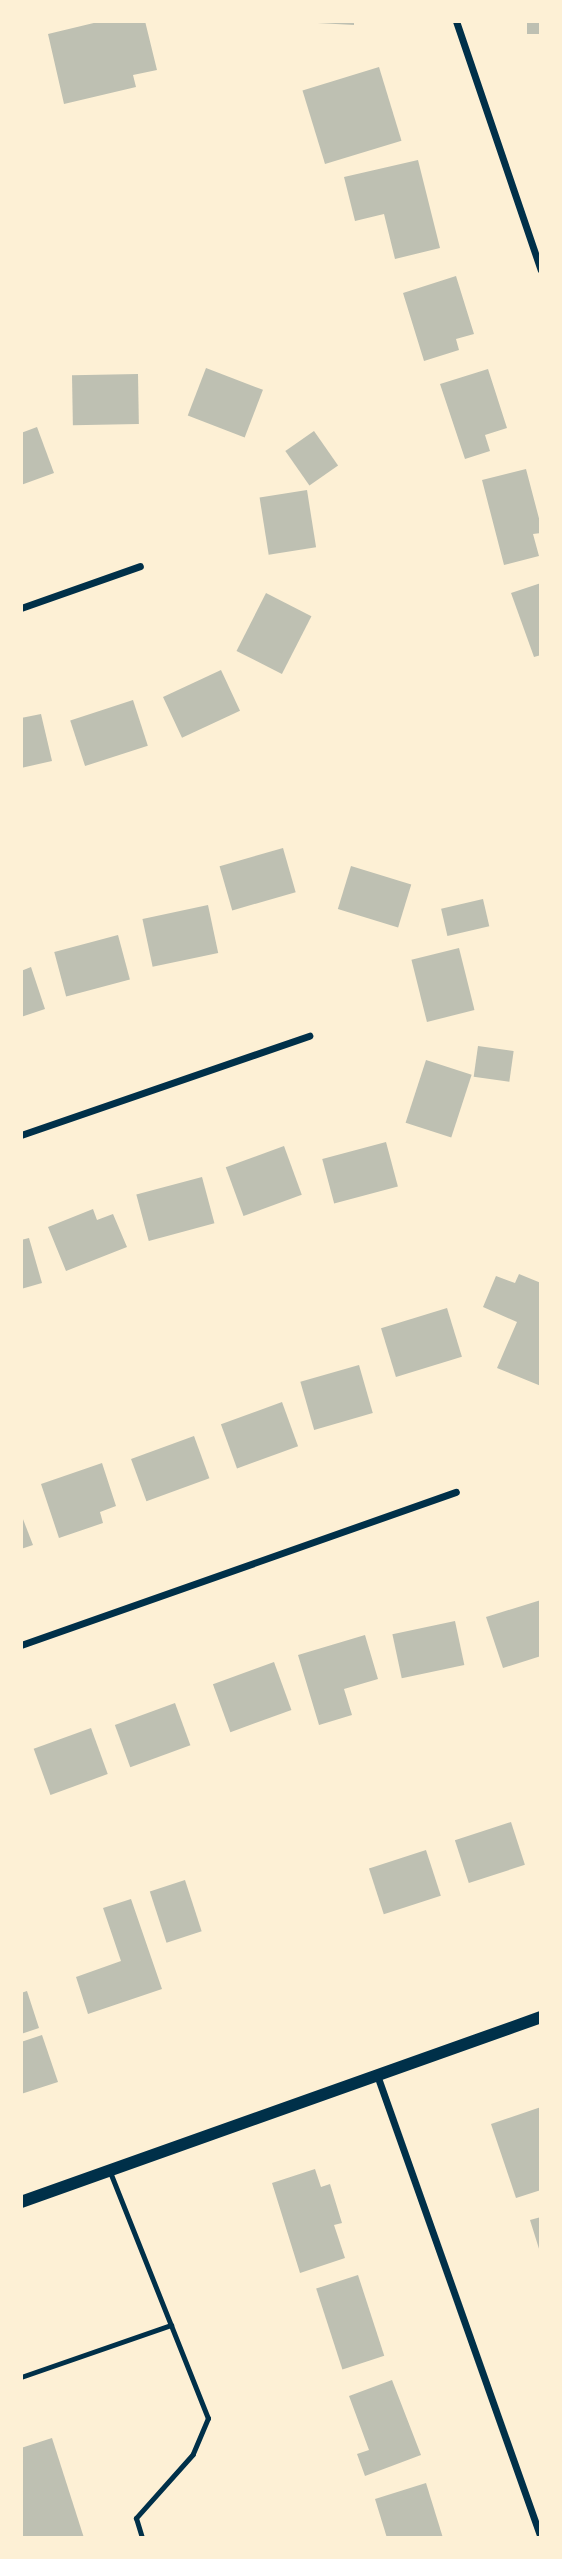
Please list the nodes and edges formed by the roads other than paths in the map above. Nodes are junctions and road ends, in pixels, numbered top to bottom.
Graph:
1 (456, 21) edge
2 (541, 270) edge
3 (140, 566) dead end
4 (21, 608) edge
5 (309, 1036) dead end
6 (21, 1135) edge
7 (456, 1492) dead end
8 (21, 1645) edge
9 (541, 2017) edge
10 (377, 2076) junction
11 (110, 2171) junction
12 (21, 2202) edge
13 (171, 2325) junction
14 (21, 2377) edge
15 (541, 2537) edge
16 (142, 2538) edge

1 - 2 street
3 - 4 street
5 - 6 street
7 - 8 street
9 - 10 street
10 - 11 street
10 - 15 street
11 - 12 street
11 - 13 lane
13 - 14 lane
13 - 16 lane

